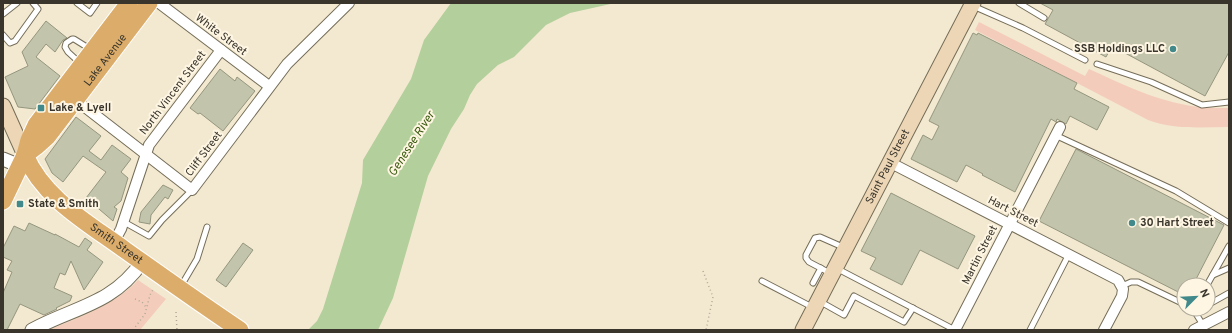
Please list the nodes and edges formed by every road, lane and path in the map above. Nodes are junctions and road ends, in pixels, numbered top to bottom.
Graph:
1 (17, 3) edge
2 (33, 3) edge
3 (77, 3) edge
4 (97, 3) edge
5 (129, 3) edge
6 (149, 3) edge
7 (159, 3) edge
8 (350, 3) edge
9 (1019, 3) edge
10 (968, 12) edge
11 (3, 14) edge
12 (1044, 18) dead end
13 (3, 35) edge
14 (93, 50) junction
15 (221, 50) junction
16 (1085, 60) dead end
17 (1097, 64) dead end
18 (78, 70) junction
19 (270, 86) junction
20 (74, 100) junction
21 (1228, 101) edge
22 (3, 106) edge
23 (1058, 131) joint
24 (145, 154) junction
25 (3, 160) edge
26 (22, 161) junction
27 (891, 163) junction
28 (192, 190) junction
29 (3, 201) edge
30 (124, 222) junction
31 (1229, 223) edge
32 (1010, 224) junction
33 (207, 227) dead end
34 (114, 242) junction
35 (1229, 246) edge
36 (845, 248) junction
37 (1069, 254) junction
38 (142, 262) junction
39 (1229, 268) edge
40 (829, 270) junction
41 (703, 272) dead end
42 (1213, 275) joint
43 (762, 281) dead end
44 (813, 283) dead end
45 (1122, 286) junction
46 (154, 288) dead end
47 (179, 289) junction
48 (1229, 293) edge
49 (135, 299) dead end
50 (1176, 300) edge
51 (1216, 300) edge
52 (816, 305) junction
53 (147, 308) junction
54 (912, 308) junction
55 (176, 312) dead end
56 (1229, 312) edge
57 (1198, 317) edge
58 (1203, 325) junction
59 (32, 330) edge
60 (133, 330) edge
61 (177, 330) edge
62 (240, 330) edge
63 (706, 330) edge
64 (803, 330) edge
65 (955, 330) edge
66 (1030, 330) edge
67 (1104, 330) edge
68 (1194, 330) edge

1 - 11 lane
2 - 13 lane
3 - 4 lane
5 - 14 main road, Lake Avenue
6 - 20 main road, Lake Avenue
7 - 15 street, White Street
8 - 19 street, Cliff Street
9 - 12 lane
10 - 16 lane
10 - 27 main road, Saint Paul Street
14 - 18 main road, Lake Avenue
14 - 18 lane
15 - 19 street, White Street
15 - 24 street, North Vincent Street
17 - 21 lane
18 - 20 street
18 - 26 main road, Lake Avenue
19 - 28 street, Cliff Street
20 - 24 street, Cliff Street
20 - 26 main road, Lake Avenue
22 - 26 main road
23 - 31 lane
23 - 32 street, Martin Street
24 - 28 street, Cliff Street
24 - 30 street, North Vincent Street
25 - 26 street
26 - 29 main road
26 - 34 main road, Smith Street
27 - 32 street, Hart Street
27 - 36 main road, Saint Paul Street
28 - 30 lane
30 - 34 street, North Vincent Street
32 - 37 street, Hart Street
32 - 65 street, Martin Street
33 - 47 lane
34 - 38 main road, Smith Street
35 - 42 lane
36 - 40 main road, Saint Paul Street
36 - 40 lane
37 - 45 street, Hart Street
37 - 66 lane
38 - 47 main road, Smith Street
38 - 59 street
39 - 42 lane
40 - 44 lane
40 - 52 main road, Saint Paul Street
40 - 54 lane
41 - 63 path
43 - 52 lane
45 - 50 lane
45 - 67 street
46 - 53 path
47 - 62 main road, Smith Street
48 - 51 lane
49 - 53 path
52 - 54 lane
52 - 64 main road, Saint Paul Street
53 - 60 path
54 - 65 lane
55 - 61 path
56 - 58 street
57 - 58 lane
58 - 68 street

